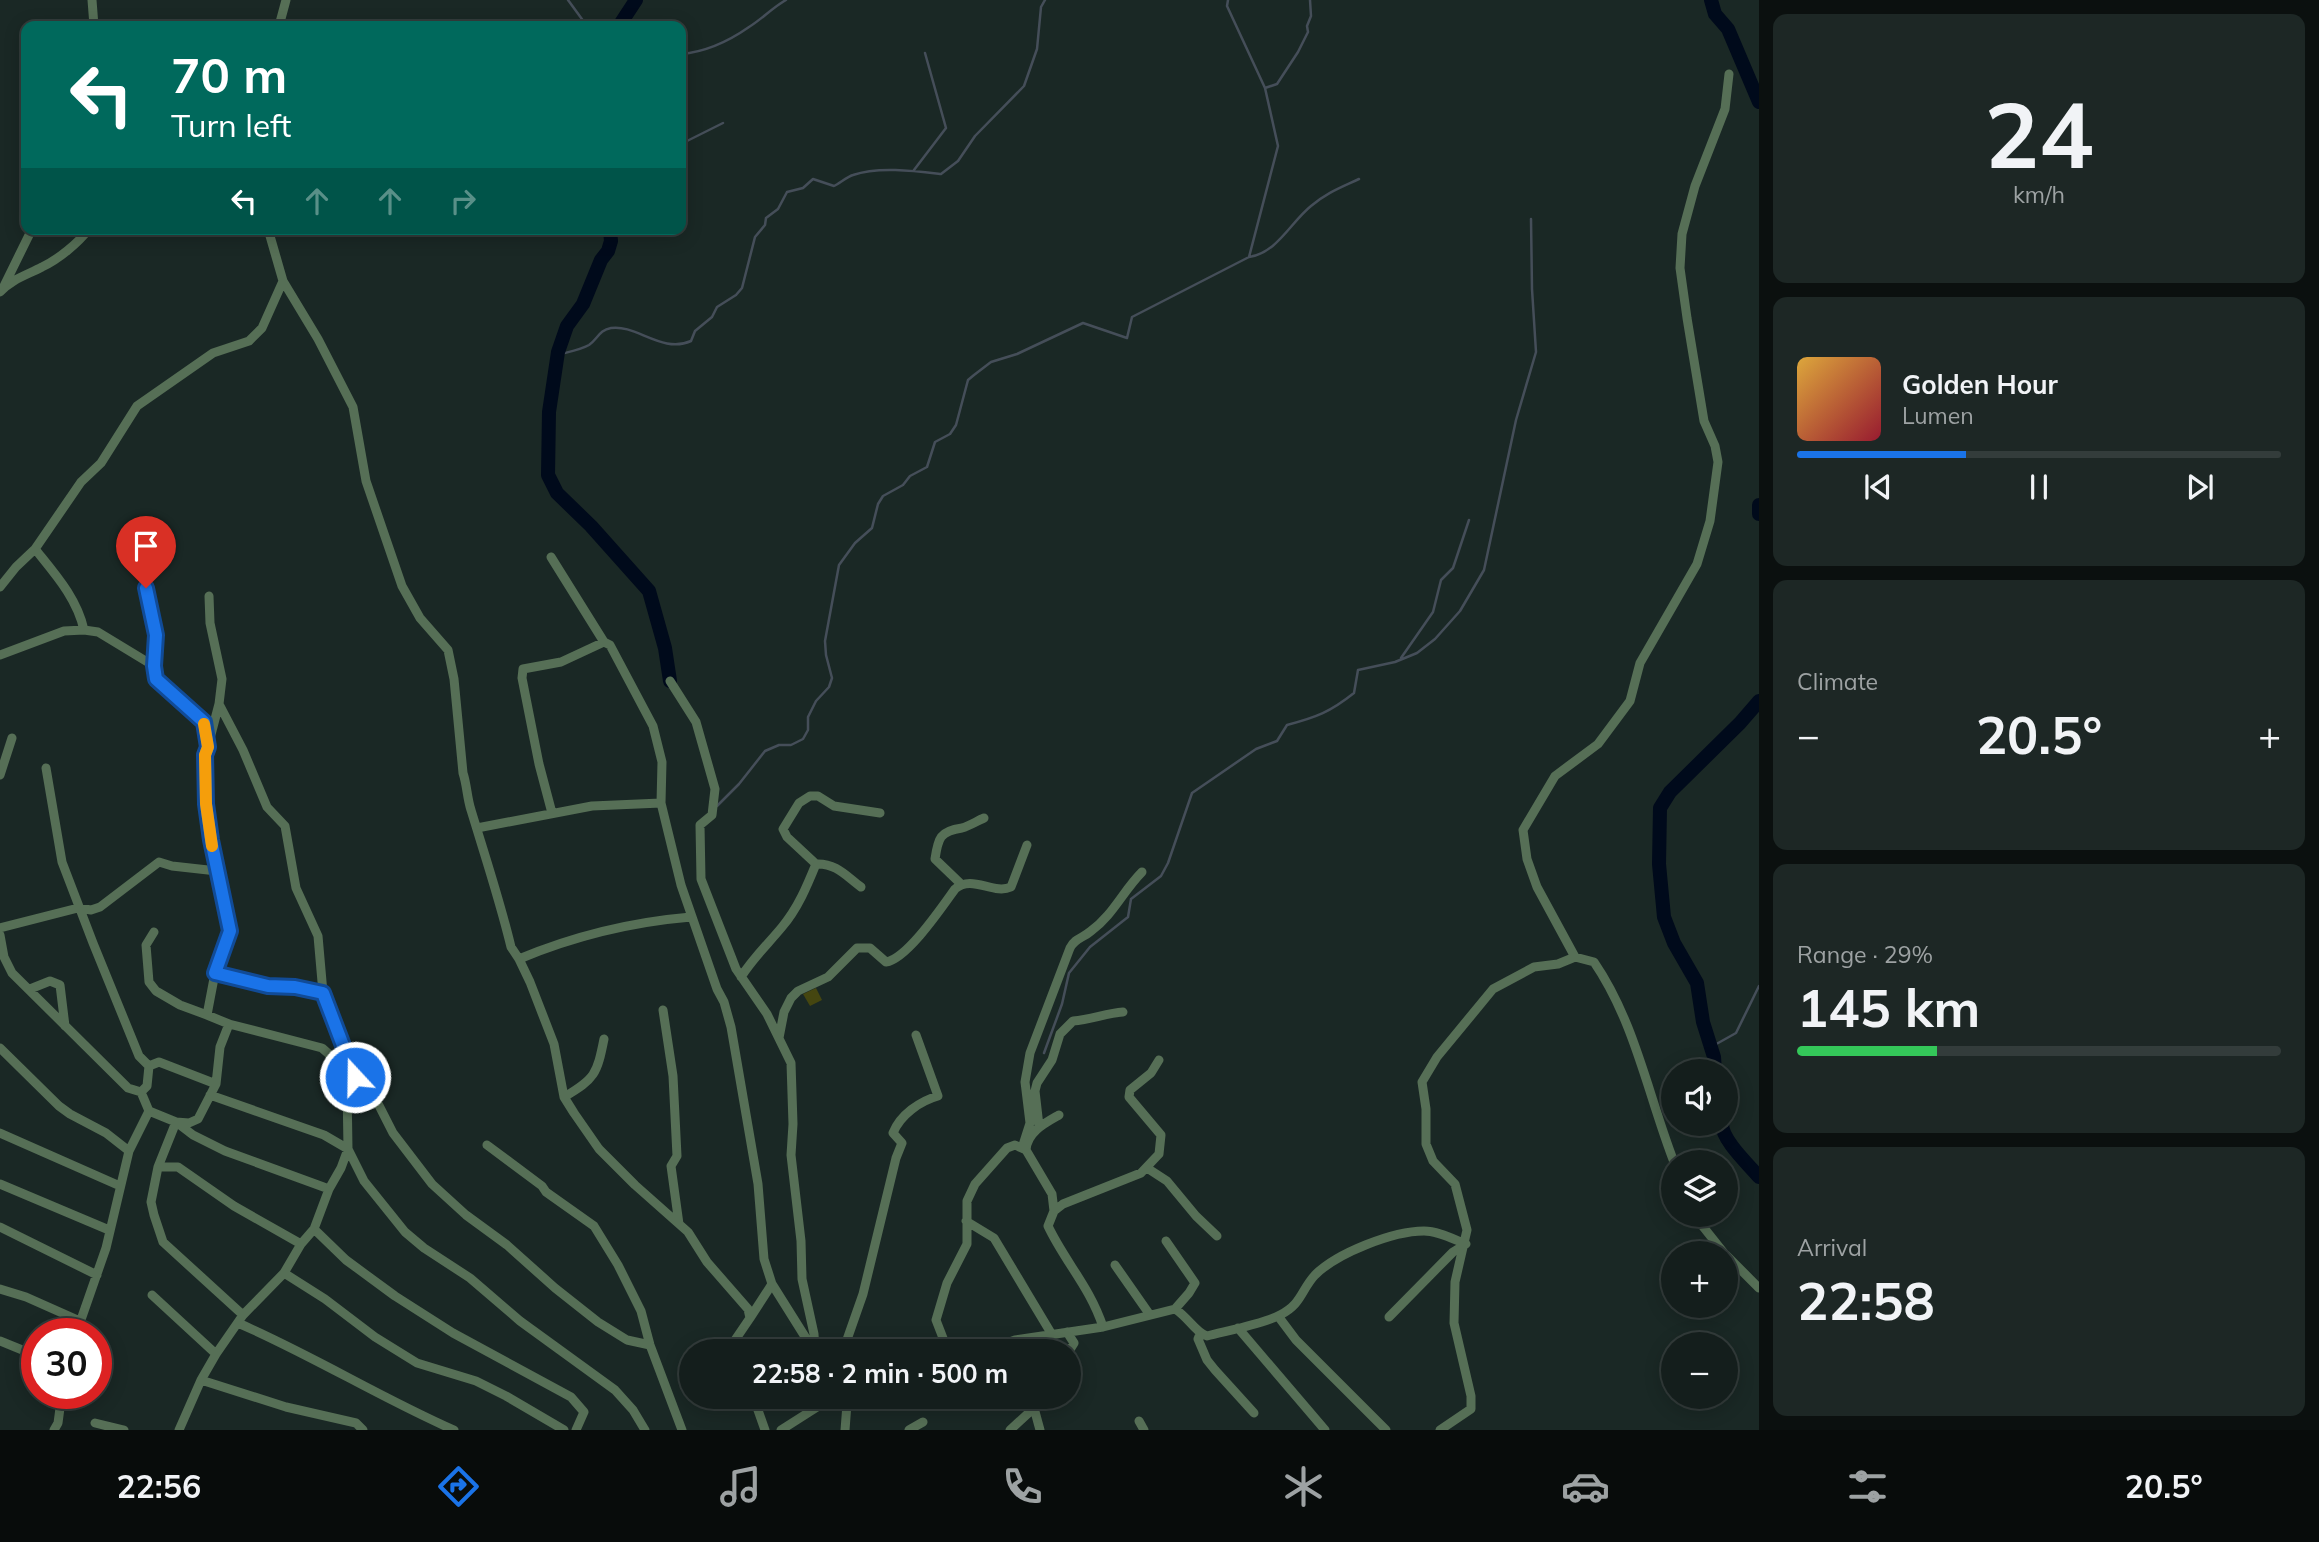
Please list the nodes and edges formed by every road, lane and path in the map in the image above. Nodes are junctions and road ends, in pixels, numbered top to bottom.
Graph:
1 (92, 0) edge
2 (286, 0) edge
3 (94, 21) edge
4 (280, 21) edge
5 (1729, 74) dead end
6 (29, 235) edge
7 (83, 235) edge
8 (270, 235) edge
9 (283, 281) junction
10 (1, 291) edge
11 (149, 525) dead end
12 (35, 549) junction
13 (551, 557) dead end
14 (0, 587) edge
15 (209, 596) dead end
16 (85, 630) junction
17 (604, 642) junction
18 (0, 654) edge
19 (154, 666) junction
20 (670, 681) dead end
21 (219, 705) junction
22 (12, 738) dead end
23 (208, 747) junction
24 (46, 768) dead end
25 (0, 775) edge
26 (661, 803) junction
27 (552, 813) junction
28 (880, 813) dead end
29 (984, 818) dead end
30 (477, 828) junction
31 (1027, 845) dead end
32 (816, 864) junction
33 (217, 871) junction
34 (1142, 872) dead end
35 (961, 884) junction
36 (861, 887) dead end
37 (81, 908) junction
38 (691, 917) junction
39 (0, 928) edge
40 (154, 932) dead end
41 (0, 935) edge
42 (1575, 957) junction
43 (519, 959) junction
44 (215, 973) junction
45 (741, 978) junction
46 (30, 989) junction
47 (323, 993) junction
48 (663, 1010) dead end
49 (1124, 1012) dead end
50 (207, 1015) junction
51 (229, 1024) junction
52 (65, 1026) junction
53 (916, 1035) dead end
54 (779, 1038) junction
55 (604, 1040) dead end
56 (0, 1048) edge
57 (1159, 1060) dead end
58 (149, 1066) junction
59 (355, 1077) junction
60 (216, 1084) junction
61 (141, 1092) junction
62 (210, 1095) junction
63 (564, 1097) junction
64 (149, 1111) junction
65 (1059, 1115) dead end
66 (176, 1122) junction
67 (1039, 1126) junction
68 (0, 1133) edge
69 (486, 1145) dead end
70 (348, 1149) junction
71 (1024, 1149) junction
72 (1670, 1150) edge
73 (130, 1151) junction
74 (158, 1167) junction
75 (1147, 1168) junction
76 (0, 1184) edge
77 (120, 1186) junction
78 (329, 1189) junction
79 (1054, 1211) junction
80 (966, 1221) junction
81 (679, 1224) junction
82 (0, 1227) edge
83 (1703, 1227) edge
84 (314, 1229) junction
85 (109, 1230) junction
86 (1217, 1236) dead end
87 (1166, 1241) dead end
88 (1715, 1241) edge
89 (301, 1244) junction
90 (1465, 1244) junction
91 (1115, 1265) dead end
92 (1738, 1267) edge
93 (284, 1273) junction
94 (97, 1275) junction
95 (772, 1284) junction
96 (1759, 1288) edge
97 (0, 1289) edge
98 (152, 1295) dead end
99 (1175, 1309) junction
100 (1150, 1315) junction
101 (1278, 1316) junction
102 (1390, 1317) dead end
103 (73, 1318) edge
104 (81, 1318) edge
105 (750, 1318) junction
106 (241, 1319) junction
107 (1103, 1327) junction
108 (1238, 1328) junction
109 (1067, 1332) junction
110 (1051, 1333) junction
111 (1200, 1334) junction
112 (736, 1339) edge
113 (807, 1339) edge
114 (814, 1339) edge
115 (847, 1339) edge
116 (943, 1339) edge
117 (1020, 1339) edge
118 (1071, 1339) edge
119 (0, 1341) edge
120 (650, 1345) junction
121 (21, 1350) edge
122 (216, 1354) junction
123 (201, 1380) junction
124 (60, 1409) edge
125 (757, 1409) edge
126 (814, 1409) edge
127 (844, 1409) edge
128 (1033, 1409) edge
129 (1034, 1409) edge
130 (1254, 1413) dead end
131 (923, 1422) dead end
132 (94, 1423) dead end
133 (54, 1430) edge
134 (124, 1430) edge
135 (179, 1430) edge
136 (363, 1430) edge
137 (454, 1430) edge
138 (564, 1430) edge
139 (576, 1430) edge
140 (645, 1430) edge
141 (682, 1430) edge
142 (765, 1430) edge
143 (780, 1430) edge
144 (845, 1430) edge
145 (909, 1430) edge
146 (1010, 1430) edge
147 (1040, 1430) edge
148 (1325, 1430) edge
149 (1386, 1430) edge
150 (1440, 1430) edge

1 - 3 street
2 - 4 street
5 - 42 street
6 - 10 street
7 - 10 street
8 - 9 street
9 - 12 street
9 - 30 street
11 - 19 street
12 - 14 street
12 - 16 street
13 - 17 street
15 - 21 street
16 - 18 street
16 - 19 street
17 - 26 street
17 - 27 street
19 - 23 street
20 - 45 street
21 - 23 street
21 - 47 street
22 - 25 street
23 - 33 street
24 - 37 street
26 - 27 street
26 - 38 street
27 - 30 street
28 - 32 street
29 - 35 street
30 - 43 street
31 - 35 street
32 - 36 street
32 - 45 street
33 - 37 street
33 - 44 street
34 - 71 street
35 - 54 street
37 - 39 street
37 - 58 street
38 - 43 street
38 - 95 street
40 - 50 street
41 - 46 street
42 - 72 street
42 - 90 street
43 - 63 street
44 - 47 street
44 - 50 street
45 - 54 street
46 - 52 street
46 - 52 street
47 - 59 street
48 - 81 street
49 - 67 street
50 - 51 street
51 - 59 street
51 - 60 street
52 - 61 street
53 - 115 street
54 - 114 street
55 - 63 street
56 - 73 street
57 - 75 street
58 - 60 street
58 - 61 street
59 - 70 street
59 - 120 street
60 - 62 street
61 - 64 street
62 - 66 street
62 - 70 street
63 - 81 street
64 - 66 street
64 - 73 street
65 - 67 street
66 - 74 street
66 - 78 street
67 - 71 street
68 - 77 street
69 - 120 street
70 - 78 street
70 - 140 street
71 - 79 street
71 - 80 street
73 - 77 street
74 - 89 street
74 - 106 street
75 - 79 street
75 - 86 street
76 - 85 street
77 - 85 street
78 - 84 street
79 - 107 street
80 - 110 street
80 - 116 street
81 - 105 street
82 - 94 street
83 - 88 street
84 - 89 street
84 - 139 street
85 - 94 street
87 - 99 street
89 - 93 street
90 - 101 street
90 - 102 street
90 - 150 street
91 - 100 street
92 - 96 street
93 - 106 street
93 - 138 street
94 - 104 street
95 - 105 street
95 - 113 street
97 - 103 street
98 - 122 street
99 - 100 street
99 - 111 street
100 - 107 street
101 - 108 street
101 - 149 street
105 - 112 street
106 - 122 street
106 - 137 street
107 - 109 street
108 - 111 street
108 - 148 street
109 - 110 street
109 - 118 street
110 - 117 street
111 - 130 street
119 - 121 street
120 - 141 street
122 - 123 street
123 - 135 street
123 - 136 street
124 - 133 street
125 - 142 street
126 - 143 street
127 - 144 street
128 - 146 street
129 - 147 street
131 - 145 street
132 - 134 street

